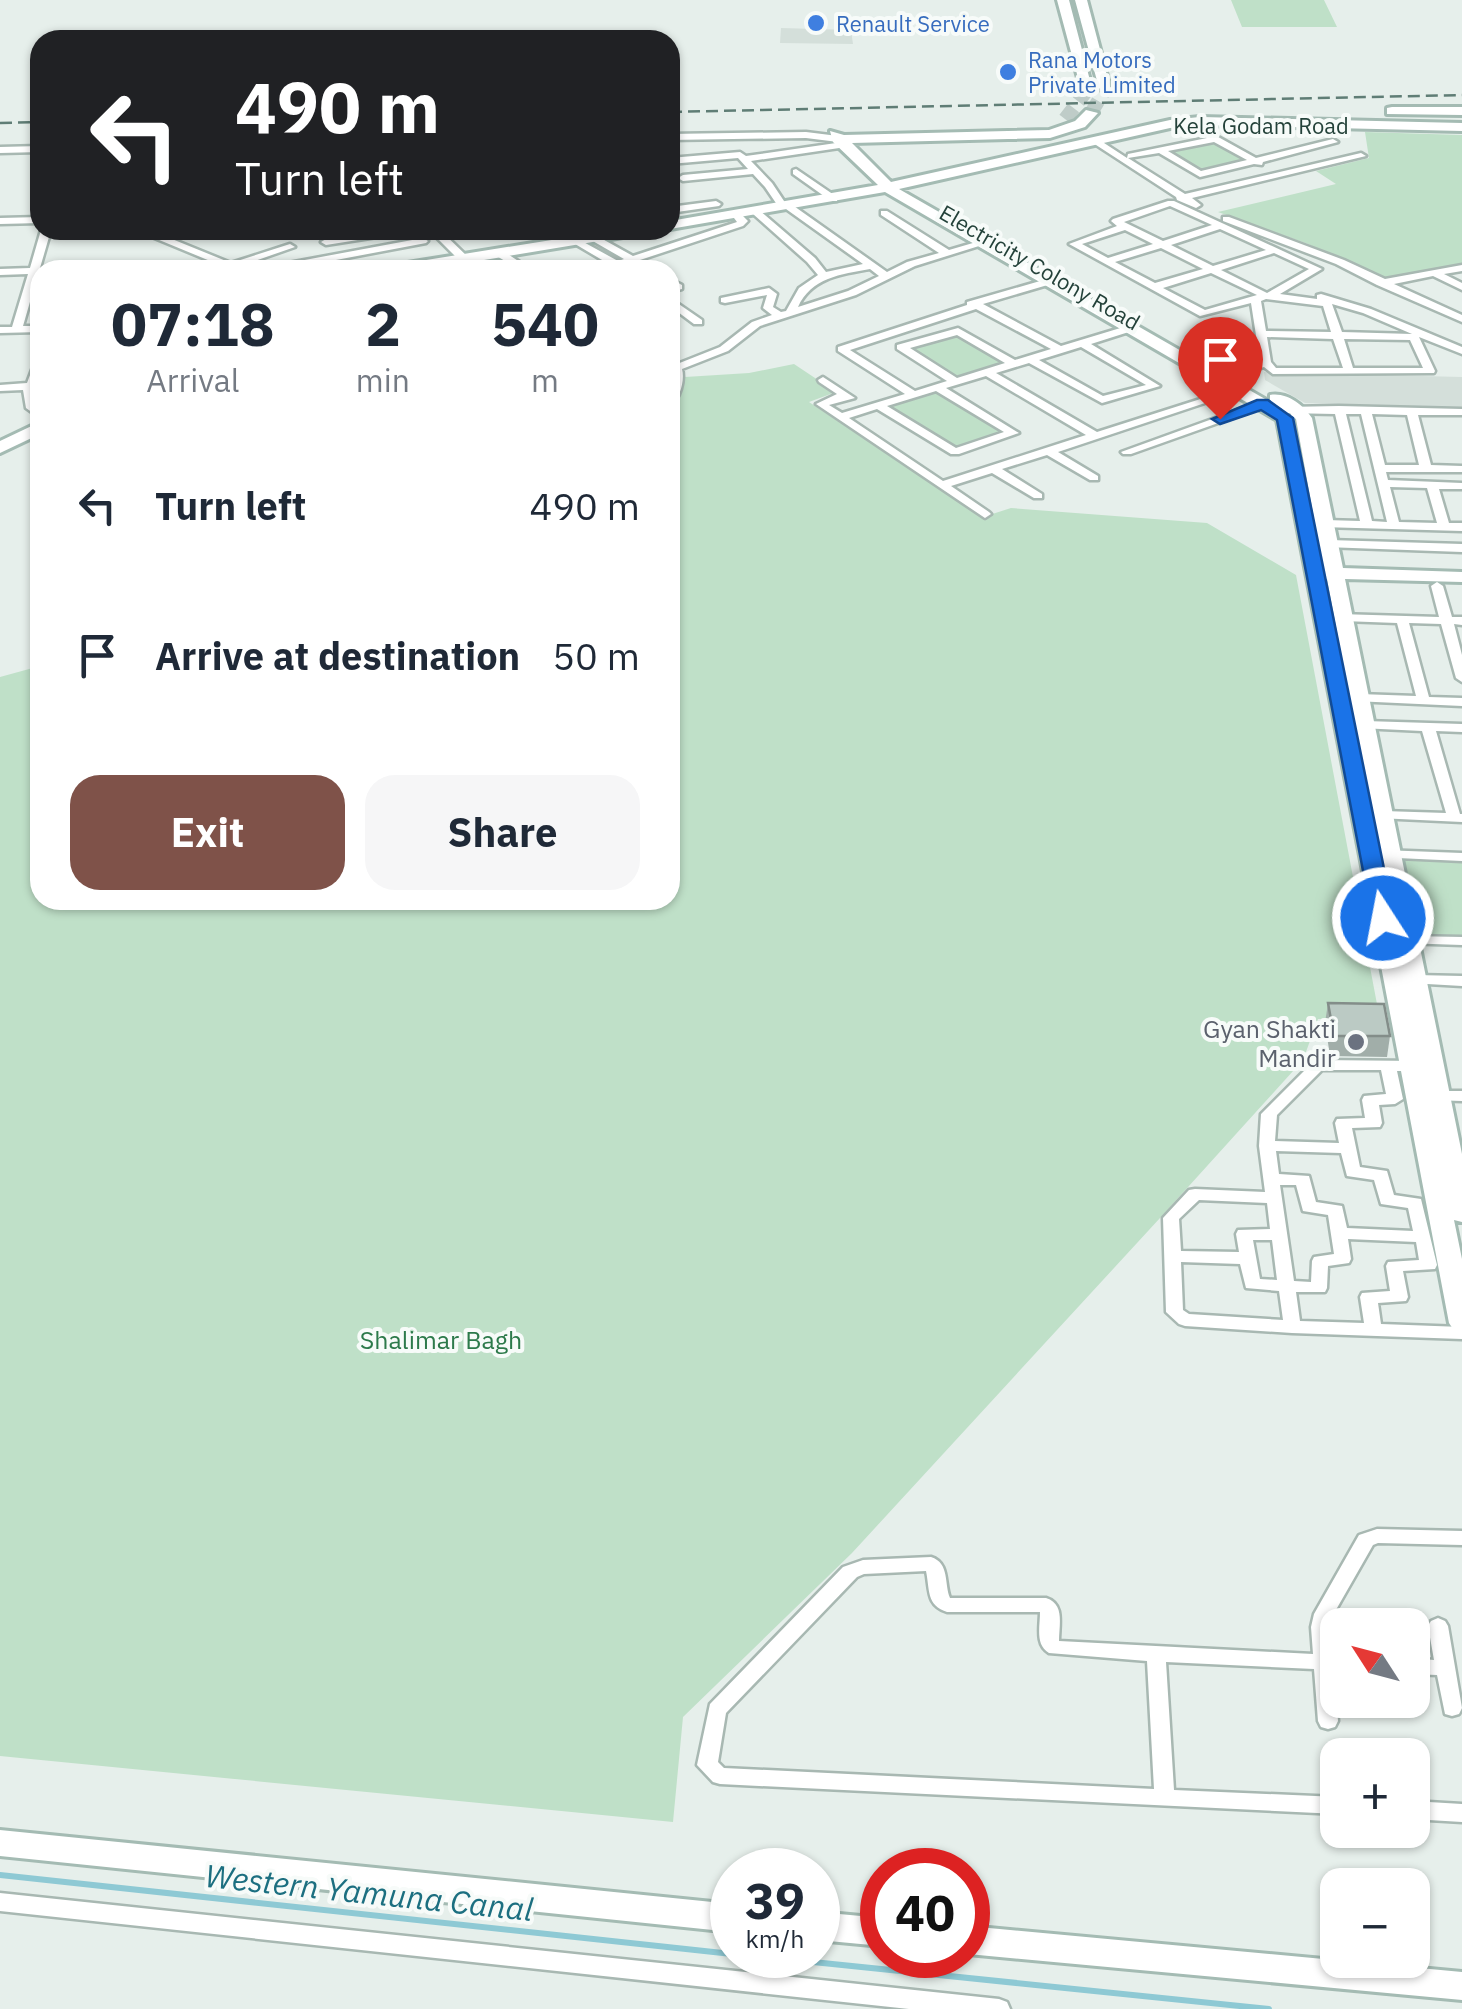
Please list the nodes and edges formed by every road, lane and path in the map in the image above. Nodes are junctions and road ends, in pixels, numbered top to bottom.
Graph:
1 (1063, 0) edge
2 (1081, 0) edge
3 (1088, 88) dead end
4 (1106, 88) dead end
5 (1462, 110) edge
6 (1091, 113) tunnel mouth
7 (1065, 119) tunnel mouth
8 (1199, 124) junction
9 (1285, 125) junction
10 (1462, 129) edge
11 (680, 136) edge
12 (680, 136) edge
13 (728, 136) junction
14 (844, 138) junction
15 (1214, 139) junction
16 (1333, 142) dead end
17 (1098, 143) junction
18 (1116, 147) dead end
19 (30, 150) edge
20 (1160, 150) junction
21 (0, 151) edge
22 (1131, 156) junction
23 (1361, 156) dead end
24 (742, 157) junction
25 (680, 160) edge
26 (1254, 161) junction
27 (1180, 163) junction
28 (1304, 169) junction
29 (1147, 170) junction
30 (756, 171) junction
31 (796, 172) dead end
32 (1280, 175) junction
33 (683, 178) dead end
34 (1326, 181) dead end
35 (891, 188) junction
36 (1188, 196) junction
37 (834, 199) junction
38 (1171, 203) junction
39 (716, 204) dead end
40 (786, 207) junction
41 (680, 209) edge
42 (756, 212) junction
43 (884, 213) dead end
44 (736, 214) junction
45 (30, 220) edge
46 (0, 221) edge
47 (680, 223) edge
48 (1127, 226) junction
49 (1220, 226) junction
50 (165, 240) edge
51 (335, 240) edge
52 (581, 240) edge
53 (598, 240) edge
54 (423, 241) dead end
55 (575, 241) junction
56 (326, 242) dead end
57 (987, 242) junction
58 (1162, 244) junction
59 (290, 246) dead end
60 (1272, 252) junction
61 (499, 253) junction
62 (947, 253) junction
63 (634, 259) joint
64 (216, 260) edge
65 (256, 260) edge
66 (321, 260) edge
67 (470, 260) edge
68 (511, 260) edge
69 (609, 260) edge
70 (1106, 262) junction
71 (1340, 262) junction
72 (872, 266) junction
73 (1462, 268) edge
74 (1213, 270) junction
75 (30, 271) edge
76 (0, 272) edge
77 (1436, 274) junction
78 (884, 275) junction
79 (824, 276) junction
80 (1047, 282) junction
81 (1381, 283) junction
82 (1154, 287) junction
83 (1462, 287) edge
84 (30, 291) edge
85 (967, 294) dead end
86 (1261, 298) junction
87 (724, 300) dead end
88 (985, 306) junction
89 (680, 308) edge
90 (786, 316) junction
91 (965, 318) dead end
92 (1462, 319) edge
93 (698, 322) dead end
94 (907, 326) junction
95 (1131, 328) junction
96 (17, 329) junction
97 (30, 329) edge
98 (0, 330) edge
99 (1262, 334) junction
100 (1338, 336) junction
101 (928, 339) junction
102 (1081, 342) junction
103 (843, 343) dead end
104 (1058, 349) junction
105 (1462, 352) edge
106 (1028, 358) junction
107 (1012, 363) junction
108 (1266, 363) junction
109 (680, 366) edge
110 (1349, 371) junction
111 (986, 372) junction
112 (823, 380) dead end
113 (955, 381) junction
114 (1232, 381) junction
115 (30, 383) edge
116 (937, 386) junction
117 (28, 387) junction
118 (0, 388) edge
119 (913, 394) junction
120 (1132, 394) junction
121 (846, 396) junction
122 (30, 398) edge
123 (872, 407) junction
124 (1278, 408) junction
125 (1339, 409) junction
126 (1365, 410) junction
127 (1164, 412) junction
128 (1412, 412) junction
129 (1460, 412) edge
130 (840, 418) junction
131 (1462, 428) edge
132 (30, 432) edge
133 (1094, 435) junction
134 (988, 442) junction
135 (0, 448) edge
136 (1047, 450) junction
137 (1127, 452) dead end
138 (1017, 460) junction
139 (992, 468) junction
140 (1379, 468) junction
141 (1426, 468) junction
142 (1462, 469) edge
143 (1306, 477) junction
144 (1094, 478) dead end
145 (1384, 484) junction
146 (941, 485) junction
147 (1432, 485) junction
148 (1462, 486) edge
149 (1038, 496) dead end
150 (985, 514) dead end
151 (1367, 525) junction
152 (1394, 525) junction
153 (1444, 526) junction
154 (1462, 527) edge
155 (1327, 534) junction
156 (1462, 548) edge
157 (1462, 577) edge
158 (1326, 578) junction
159 (1437, 586) junction
160 (1462, 587) edge
161 (1344, 618) junction
162 (1402, 619) junction
163 (1446, 620) junction
164 (1462, 621) edge
165 (1462, 678) edge
166 (1423, 700) junction
167 (1462, 702) edge
168 (1357, 709) junction
169 (1428, 727) junction
170 (1462, 728) edge
171 (1382, 814) junction
172 (1458, 817) edge
173 (1380, 854) junction
174 (1462, 856) edge
175 (1408, 940) junction
176 (1462, 942) edge
177 (1416, 980) junction
178 (1462, 982) edge
179 (1388, 1066) junction
180 (1422, 1066) junction
181 (1438, 1096) junction
182 (1462, 1096) edge
183 (1267, 1146) junction
184 (1348, 1148) junction
185 (1272, 1179) junction
186 (1274, 1198) junction
187 (1462, 1212) edge
188 (1340, 1233) junction
189 (1280, 1235) junction
190 (1422, 1237) junction
191 (1172, 1256) junction
192 (1247, 1258) junction
193 (1286, 1286) junction
194 (1459, 1295) edge
195 (1462, 1322) edge
196 (1292, 1327) junction
197 (1374, 1330) junction
198 (1462, 1334) edge
199 (1462, 1538) edge
200 (1327, 1608) edge
201 (1438, 1626) dead end
202 (1156, 1653) junction
203 (1320, 1661) edge
204 (1430, 1667) edge
205 (1445, 1668) junction
206 (1452, 1708) dead end
207 (1164, 1795) junction
208 (1320, 1805) edge
209 (1430, 1811) edge
210 (1462, 1814) edge
211 (0, 1842) edge
212 (0, 1902) edge
213 (710, 1916) edge
214 (990, 1942) edge
215 (1462, 1986) edge
216 (999, 2009) edge

1 - 3 street
2 - 4 street
5 - 9 street
6 - 14 street
7 - 14 street
8 - 9 street, Kela Godam Road
8 - 15 street
8 - 17 street, Kela Godam Road
8 - 35 street, Kela Godam Road
9 - 10 street, Kela Godam Road
11 - 14 street
12 - 13 street
13 - 14 street
13 - 24 street
14 - 24 street
14 - 35 street, Electricity Colony Road
15 - 20 street
15 - 26 street
16 - 26 street
17 - 29 street
17 - 35 street, Kela Godam Road
18 - 22 street
19 - 21 street
20 - 22 street
20 - 27 street
22 - 29 street
23 - 28 street
24 - 25 street
24 - 30 street
26 - 27 street
26 - 32 street
27 - 29 street
28 - 32 street
28 - 34 street
29 - 36 street
30 - 33 street
30 - 40 street
31 - 37 street
32 - 36 street
35 - 37 street
35 - 57 street, Electricity Colony Road
36 - 38 street
36 - 71 street
37 - 40 street
38 - 48 street
38 - 49 street
39 - 41 street
40 - 42 street
40 - 72 street
42 - 44 street
42 - 79 street
43 - 62 street
44 - 47 street
44 - 63 street
45 - 46 street
48 - 58 street
48 - 70 street
49 - 58 street
49 - 60 street
50 - 64 street
51 - 56 street
52 - 55 street
53 - 63 street
54 - 66 street
55 - 61 street
55 - 69 street
57 - 62 street
57 - 80 street, Electricity Colony Road
57 - 114 street, Electricity Colony Road
58 - 70 street
58 - 74 street
59 - 65 street
60 - 74 street
60 - 86 street
61 - 67 street
61 - 68 street
62 - 78 street
70 - 82 street
71 - 81 street
71 - 105 street
72 - 78 street
72 - 79 street
73 - 77 street
74 - 82 street
74 - 86 street
75 - 76 street
77 - 81 street
77 - 83 street
78 - 90 street
79 - 90 street
80 - 88 street
80 - 95 street, Electricity Colony Road
81 - 92 street
82 - 86 street
84 - 96 street
85 - 88 street
86 - 99 street
86 - 100 street
87 - 90 street
88 - 91 street
88 - 94 street
88 - 103 street
88 - 104 street
89 - 93 street
90 - 109 street
94 - 101 street
94 - 119 street
95 - 102 street
95 - 114 street, Electricity Colony Road
96 - 97 street
96 - 98 street
99 - 100 street
99 - 108 street
100 - 110 street
100 - 110 street
101 - 107 street
101 - 113 street
102 - 104 street
102 - 120 street
104 - 106 street
106 - 107 street
106 - 120 street
107 - 111 street
108 - 110 street
108 - 114 street
111 - 113 street
111 - 133 street
112 - 121 street
113 - 116 street
114 - 124 street, Electricity Colony Road
114 - 124 street, Electricity Colony Road
114 - 127 street
115 - 117 street
116 - 119 street
116 - 134 street
117 - 118 street
117 - 122 street
119 - 123 street
120 - 127 street
121 - 123 street
121 - 130 street
123 - 130 street
123 - 134 street
124 - 125 street
124 - 137 street
124 - 143 street
125 - 126 street
125 - 151 street
126 - 128 street
126 - 140 street
127 - 133 street
128 - 129 street
128 - 141 street
129 - 131 street
130 - 146 street
132 - 135 street
133 - 136 street
134 - 138 street
136 - 138 street
136 - 144 street
138 - 139 street
139 - 146 street
139 - 149 street
140 - 141 street
140 - 145 street
141 - 142 street
143 - 155 street
143 - 158 street
145 - 147 street
145 - 152 street
146 - 150 street
147 - 148 street
147 - 153 street
151 - 152 street
151 - 155 street
152 - 153 street
153 - 154 street
155 - 156 street
155 - 158 street
157 - 158 street
158 - 159 street
158 - 161 street
158 - 168 street
159 - 160 street
159 - 163 street
161 - 162 street
161 - 168 street
162 - 163 street
162 - 166 street
163 - 164 street
163 - 165 street
166 - 167 street
166 - 168 street
168 - 169 street
168 - 171 street
168 - 173 street
169 - 170 street
169 - 172 street
171 - 172 street
171 - 173 street
173 - 174 street
173 - 175 street
173 - 180 street
175 - 176 street
175 - 177 street
177 - 178 street
177 - 180 street
179 - 180 street
179 - 183 street
179 - 184 street
180 - 181 street
180 - 194 street
181 - 182 street
181 - 187 street
183 - 184 street
183 - 185 street
184 - 190 street
185 - 186 street
185 - 188 street
186 - 189 street
186 - 191 street
188 - 190 street
188 - 193 street
189 - 192 street
189 - 193 street
190 - 197 street
191 - 192 street
191 - 196 street
192 - 193 street
193 - 196 street
194 - 195 street
196 - 197 street
197 - 198 street
199 - 200 street
201 - 205 street
202 - 203 street
202 - 207 street
202 - 207 street
204 - 205 street
205 - 206 street
207 - 208 street
209 - 210 street
211 - 213 street
212 - 216 street
214 - 215 street

